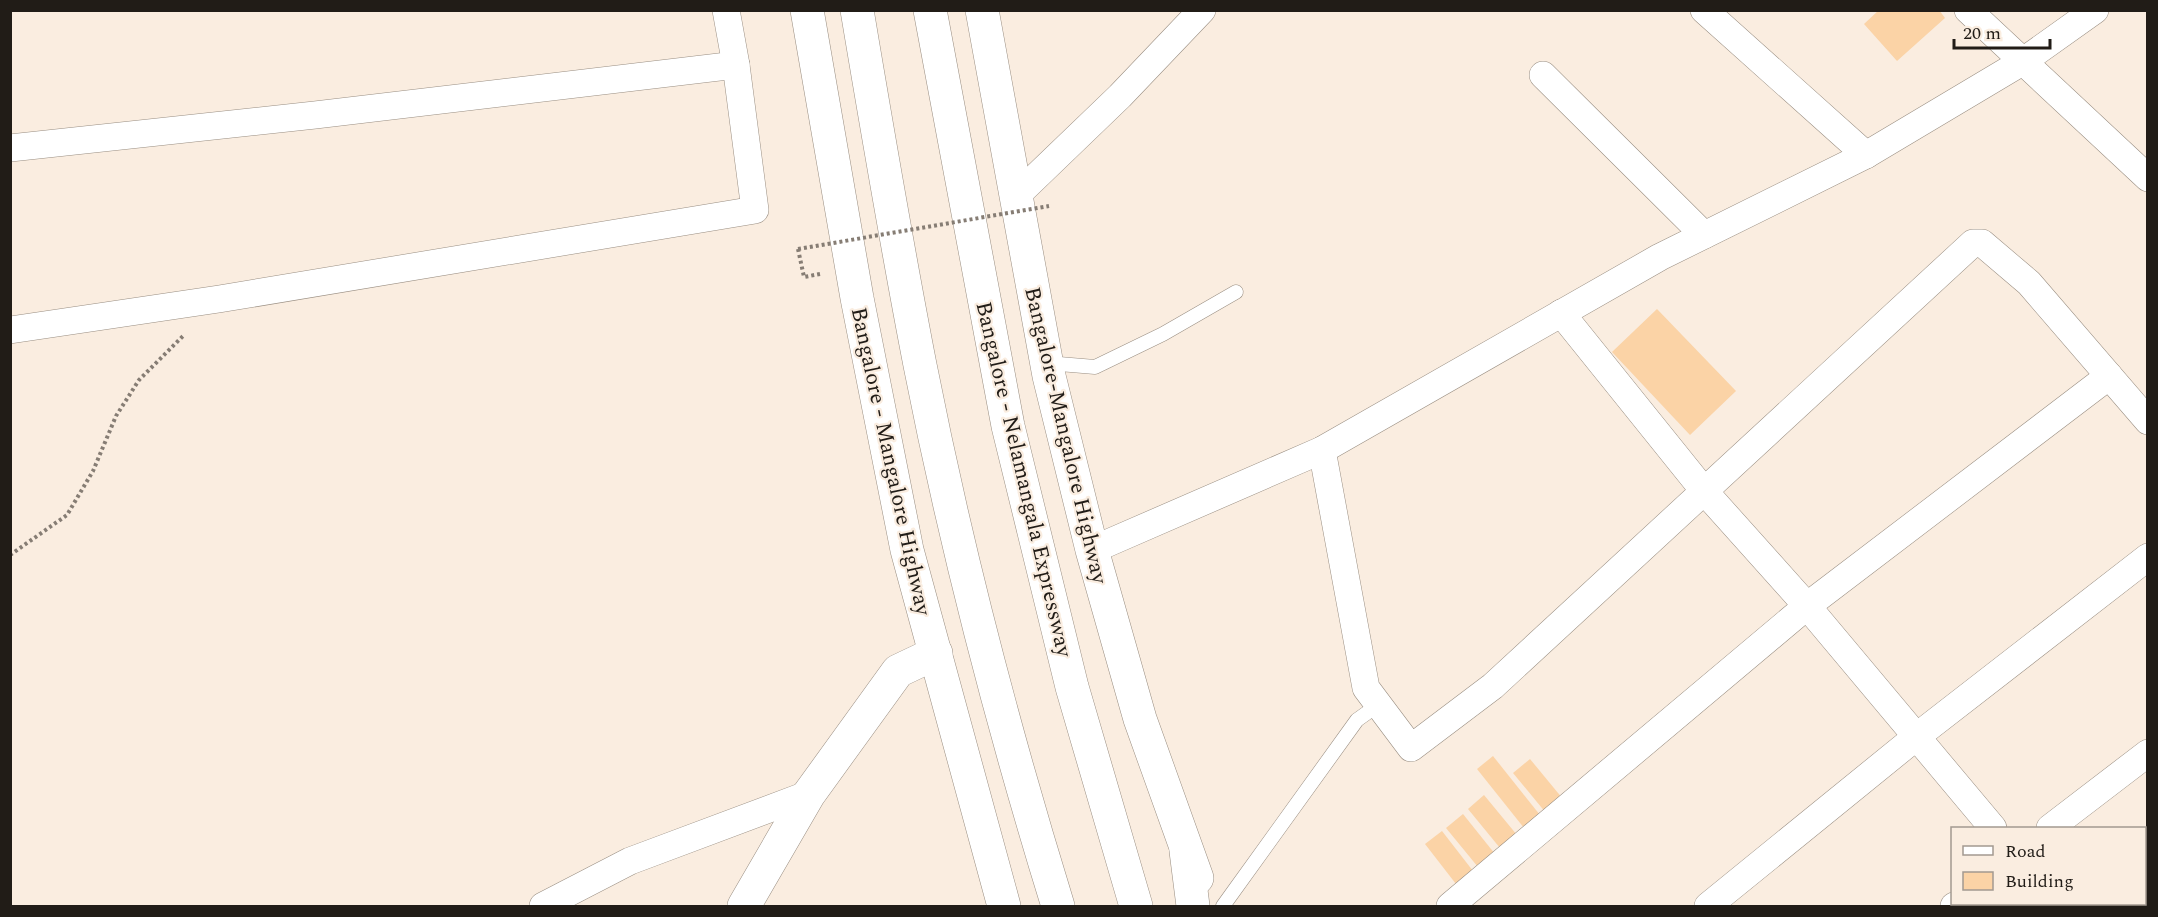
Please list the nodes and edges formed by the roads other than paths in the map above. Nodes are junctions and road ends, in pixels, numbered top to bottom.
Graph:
1 (726, 10) edge
2 (807, 10) edge
3 (857, 10) edge
4 (930, 10) edge
5 (982, 10) edge
6 (1202, 10) edge
7 (1704, 10) edge
8 (1968, 10) edge
9 (2095, 10) edge
10 (2022, 62) junction
11 (736, 65) junction
12 (1543, 75) dead end
13 (10, 148) edge
14 (1866, 155) junction
15 (2148, 178) edge
16 (1015, 197) junction
17 (1704, 235) junction
18 (1236, 292) dead end
19 (1562, 313) junction
20 (10, 330) edge
21 (1047, 363) junction
22 (2109, 376) junction
23 (2148, 421) edge
24 (1322, 450) junction
25 (1705, 492) junction
26 (1092, 549) junction
27 (2148, 557) edge
28 (1807, 606) junction
29 (936, 653) junction
30 (1378, 705) junction
31 (1916, 737) junction
32 (2148, 753) edge
33 (809, 794) junction
34 (1992, 827) edge
35 (2051, 827) edge
36 (1186, 851) junction
37 (543, 906) edge
38 (744, 906) edge
39 (1004, 906) edge
40 (1058, 906) edge
41 (1136, 906) edge
42 (1193, 906) edge
43 (1208, 906) edge
44 (1223, 906) edge
45 (1450, 906) edge
46 (1708, 906) edge

1 - 11 street
2 - 29 main road, Bangalore - Mangalore Highway
3 - 40 main road
4 - 41 main road, Bangalore - Nelamangala Expressway
5 - 16 main road, Bangalore-Mangalore Highway
6 - 16 street
7 - 14 street
8 - 10 street
9 - 10 street
10 - 14 street
10 - 15 street
11 - 13 street
11 - 20 street
12 - 17 street
14 - 17 street
16 - 21 main road, Bangalore-Mangalore Highway
17 - 19 street
18 - 21 lane
19 - 24 street
19 - 25 street
21 - 26 main road, Bangalore-Mangalore Highway
22 - 23 street
22 - 25 street
22 - 28 street
24 - 26 street
24 - 30 street
25 - 28 street
25 - 30 street
26 - 36 main road, Bangalore-Mangalore Highway
27 - 31 street
28 - 31 street
28 - 45 street
29 - 33 main road
29 - 39 main road, Bangalore - Mangalore Highway
30 - 44 lane
31 - 34 street
31 - 46 street
32 - 35 street
33 - 37 street
33 - 38 main road
36 - 42 main road
36 - 43 main road

